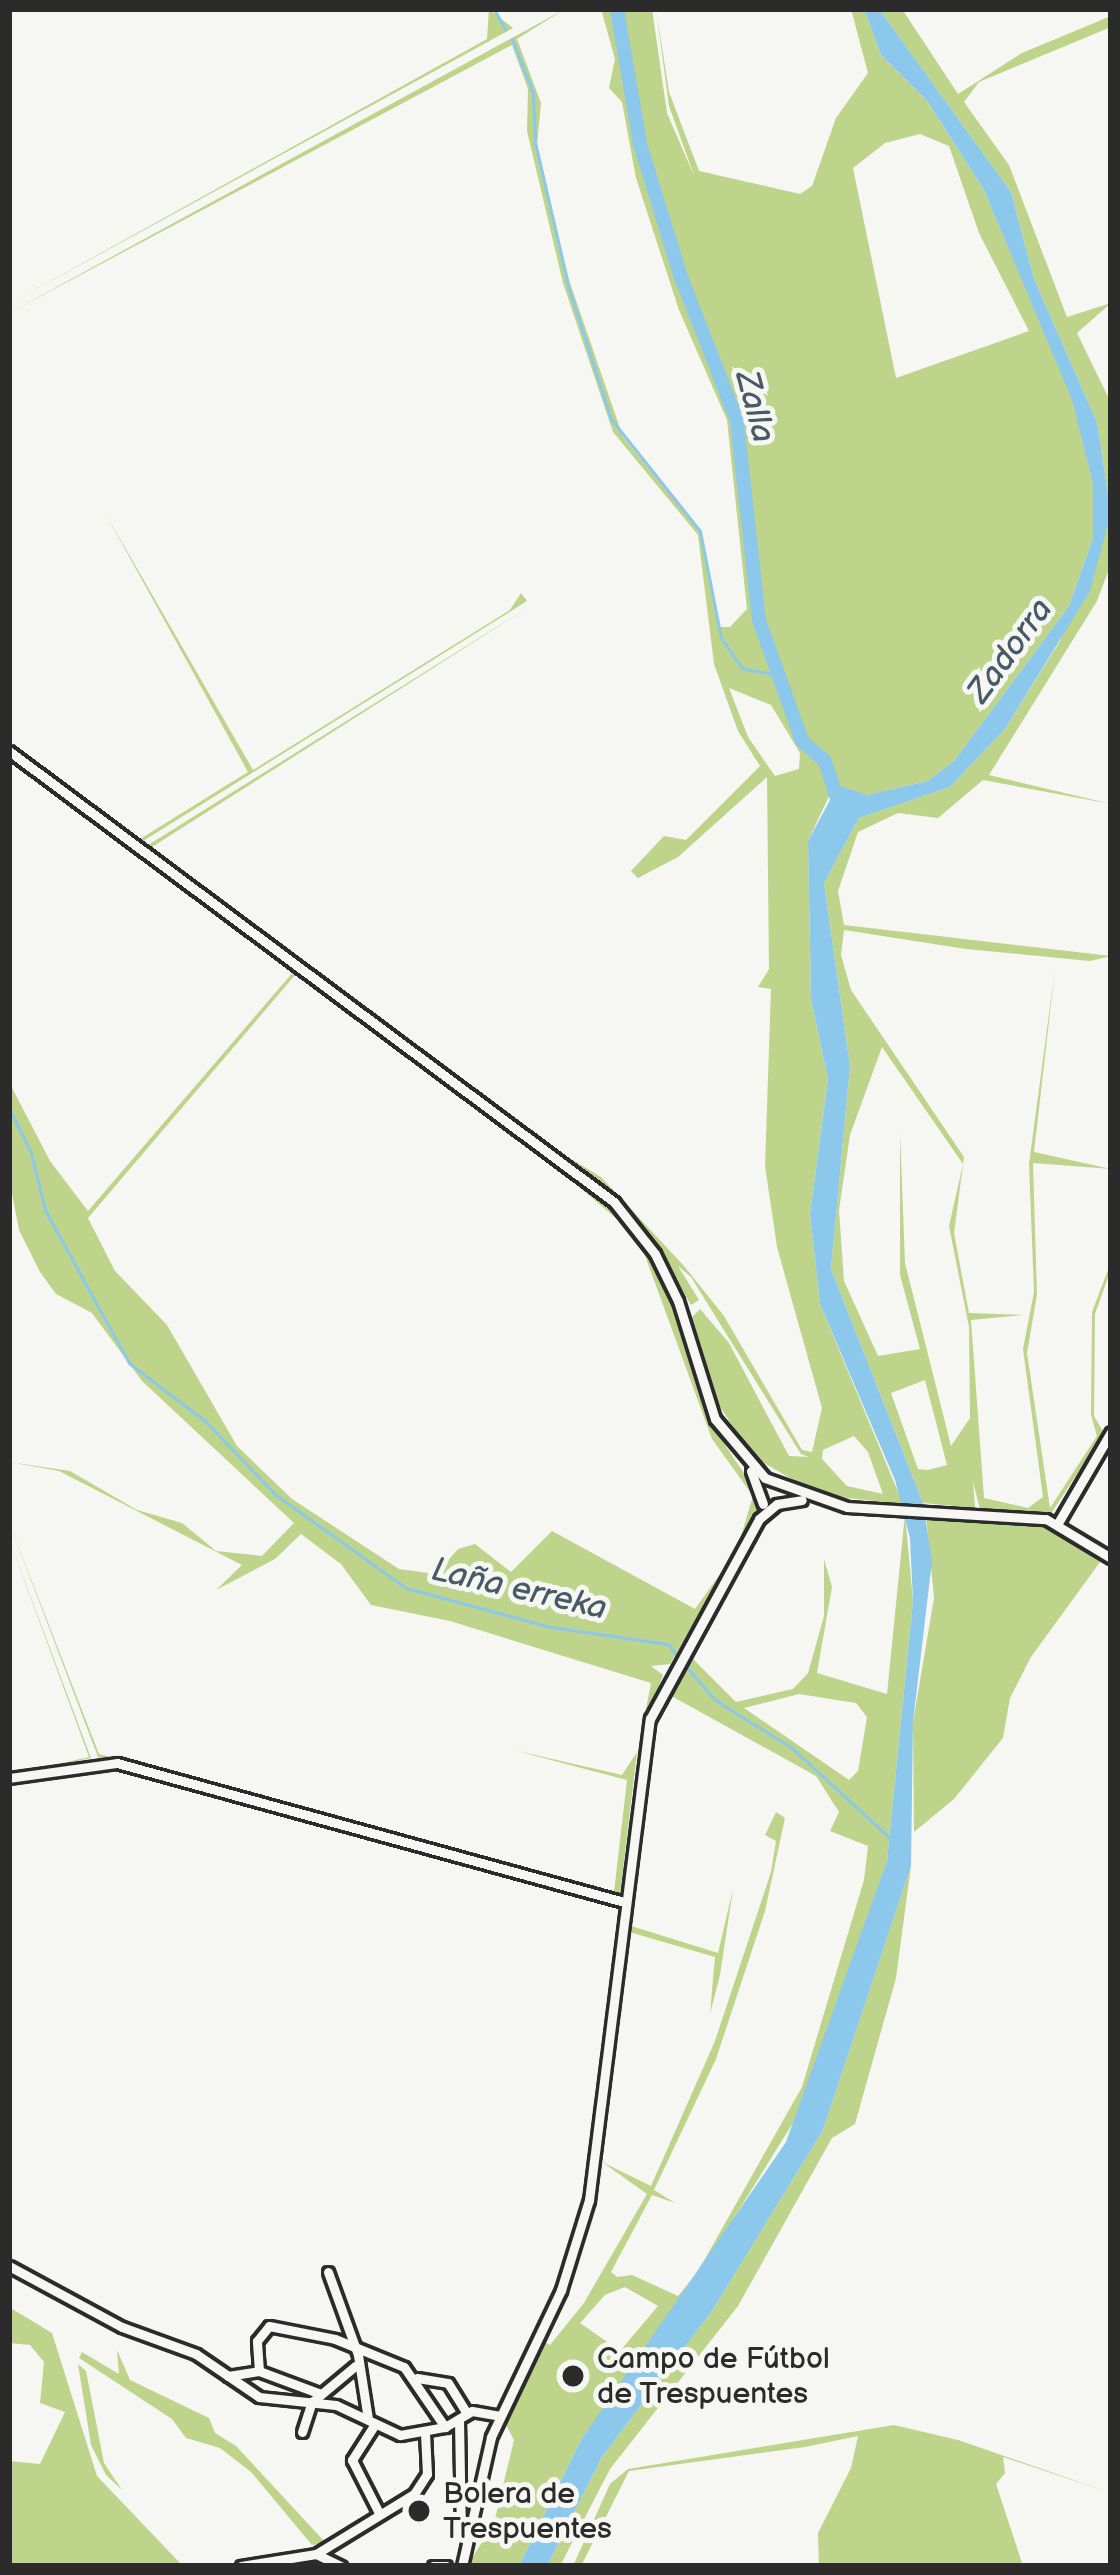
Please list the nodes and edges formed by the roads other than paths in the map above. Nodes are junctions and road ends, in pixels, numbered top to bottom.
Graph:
1 (9, 751) edge
2 (1111, 1432) edge
3 (745, 1461) junction
4 (780, 1487) junction
5 (807, 1499) junction
6 (766, 1507) junction
7 (1058, 1523) junction
8 (1111, 1558) edge
9 (9, 1778) edge
10 (624, 1902) junction
11 (9, 2266) edge
12 (328, 2272) dead end
13 (351, 2345) junction
14 (355, 2366) junction
15 (259, 2371) junction
16 (228, 2376) junction
17 (417, 2378) junction
18 (316, 2398) junction
19 (499, 2416) junction
20 (463, 2417) junction
21 (371, 2421) junction
22 (445, 2427) junction
23 (302, 2432) dead end
24 (425, 2433) junction
25 (378, 2511) junction
26 (461, 2530) dead end
27 (310, 2558) edge
28 (241, 2566) edge
29 (341, 2566) edge
30 (433, 2566) edge
31 (446, 2566) edge
32 (462, 2566) edge

1 - 3 street
2 - 7 street
3 - 4 street
3 - 6 street
4 - 5 street
4 - 6 street
5 - 6 street
5 - 7 street
6 - 10 street
7 - 8 street
9 - 10 street
10 - 19 street
11 - 16 street
12 - 13 street
13 - 14 street
13 - 15 street
13 - 17 street
14 - 18 street
14 - 21 street
15 - 16 street
15 - 18 street
16 - 18 street
17 - 20 street
17 - 22 street
18 - 21 street
18 - 23 street
19 - 20 street
19 - 32 street
20 - 22 street
20 - 26 street
21 - 24 street
21 - 25 street
22 - 24 street
24 - 25 street
25 - 27 street
27 - 28 street
27 - 29 street
30 - 31 street

